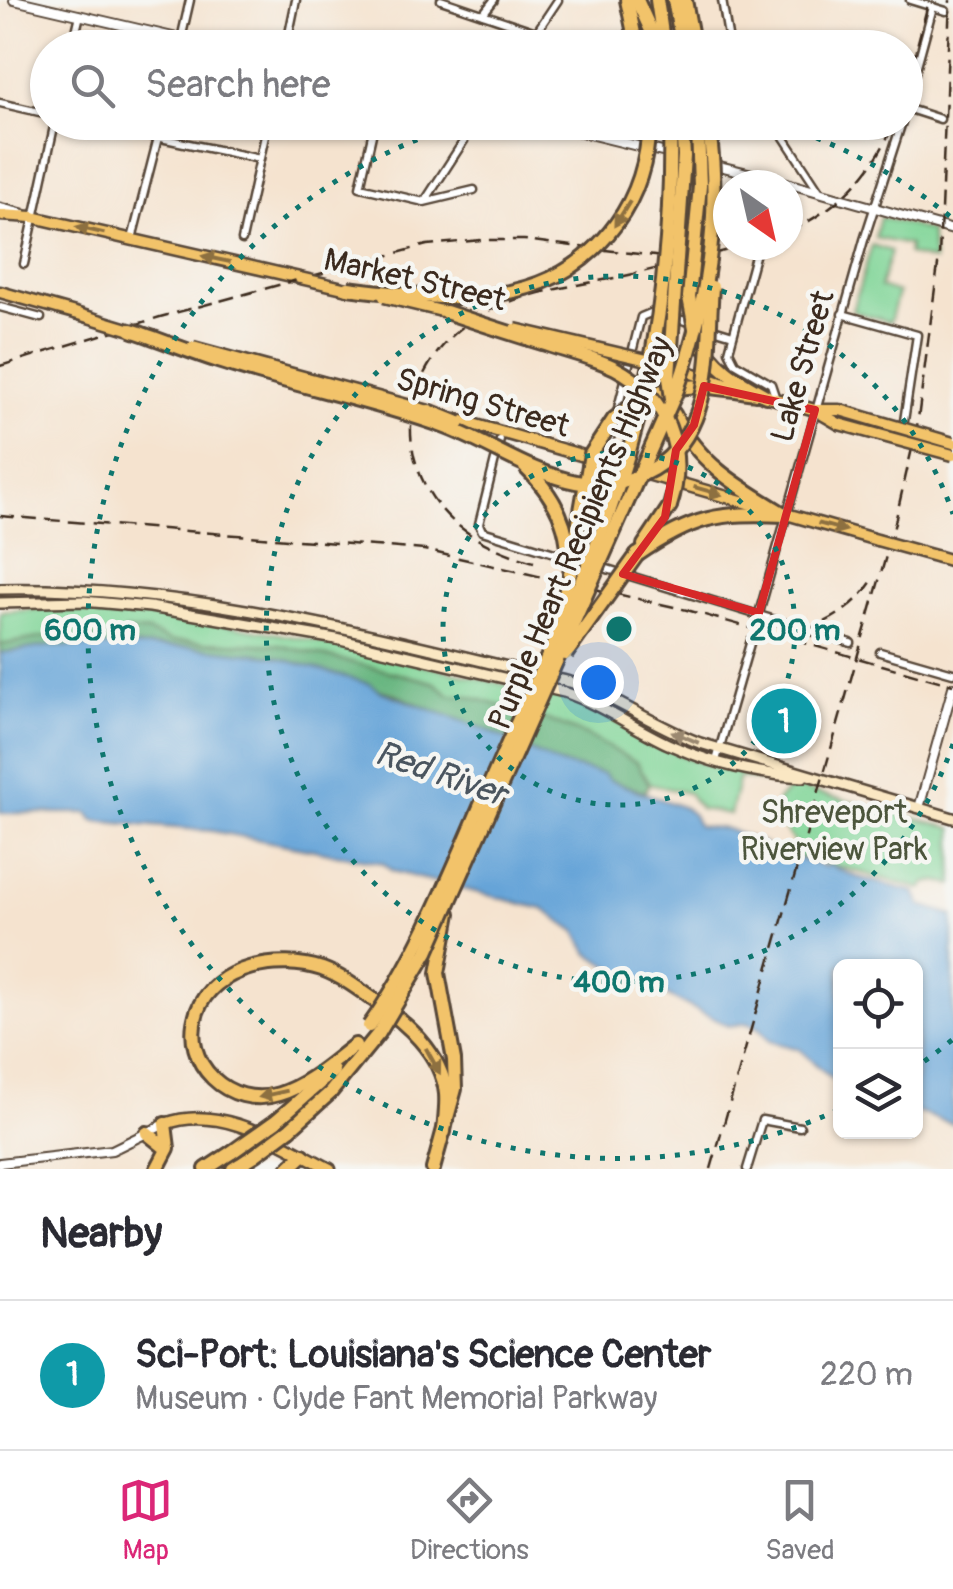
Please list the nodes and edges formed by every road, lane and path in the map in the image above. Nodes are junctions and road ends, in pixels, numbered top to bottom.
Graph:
1 (14, 0) edge
2 (190, 0) edge
3 (296, 0) edge
4 (442, 0) edge
5 (494, 0) edge
6 (558, 0) edge
7 (628, 0) edge
8 (636, 0) edge
9 (656, 0) edge
10 (674, 0) edge
11 (687, 0) edge
12 (722, 0) edge
13 (910, 0) edge
14 (933, 7) junction
15 (946, 11) dead end
16 (484, 14) junction
17 (80, 15) junction
18 (76, 30) edge
19 (134, 30) edge
20 (183, 30) edge
21 (290, 30) edge
22 (530, 30) edge
23 (537, 30) edge
24 (634, 30) edge
25 (652, 30) edge
26 (660, 30) edge
27 (684, 30) edge
28 (689, 30) edge
29 (727, 30) edge
30 (923, 44) edge
31 (0, 104) edge
32 (30, 110) edge
33 (923, 113) edge
34 (940, 118) dead end
35 (51, 140) edge
36 (157, 140) edge
37 (167, 140) edge
38 (264, 140) edge
39 (371, 140) edge
40 (464, 140) edge
41 (609, 140) edge
42 (646, 140) edge
43 (669, 140) edge
44 (683, 140) edge
45 (702, 140) edge
46 (706, 140) edge
47 (786, 140) edge
48 (896, 140) edge
49 (260, 160) junction
50 (725, 170) edge
51 (803, 189) edge
52 (474, 190) dead end
53 (821, 193) junction
54 (424, 202) junction
55 (658, 206) dead end
56 (0, 207) edge
57 (874, 208) junction
58 (0, 215) edge
59 (713, 215) edge
60 (33, 218) junction
61 (953, 230) edge
62 (712, 233) junction
63 (132, 240) junction
64 (242, 240) dead end
65 (754, 260) edge
66 (24, 264) dead end
67 (348, 288) junction
68 (0, 292) edge
69 (0, 307) edge
70 (446, 312) junction
71 (842, 314) junction
72 (41, 318) dead end
73 (131, 330) junction
74 (732, 335) junction
75 (766, 396) junction
76 (815, 410) junction
77 (429, 411) junction
78 (904, 421) dead end
79 (500, 440) dead end
80 (953, 443) edge
81 (953, 455) edge
82 (603, 462) junction
83 (786, 515) junction
84 (637, 555) junction
85 (576, 559) junction
86 (953, 561) edge
87 (0, 589) edge
88 (564, 596) junction
89 (0, 603) edge
90 (758, 613) junction
91 (756, 624) dead end
92 (751, 640) dead end
93 (850, 643) dead end
94 (880, 652) dead end
95 (548, 669) junction
96 (953, 673) edge
97 (953, 687) edge
98 (720, 750) junction
99 (716, 761) junction
100 (810, 778) junction
101 (919, 808) junction
102 (953, 818) edge
103 (458, 882) junction
104 (374, 1030) junction
105 (355, 1044) junction
106 (165, 1124) junction
107 (800, 1128) dead end
108 (444, 1132) junction
109 (147, 1134) junction
110 (168, 1149) junction
111 (303, 1156) junction
112 (0, 1163) edge
113 (25, 1165) edge
114 (158, 1169) edge
115 (206, 1169) edge
116 (233, 1169) edge
117 (288, 1169) edge
118 (330, 1169) edge
119 (433, 1169) edge
120 (747, 1169) edge

1 - 17 street
2 - 20 street
3 - 21 street
4 - 16 street
5 - 16 street
6 - 23 street
7 - 24 highway
8 - 25 highway
9 - 26 highway
10 - 27 highway
11 - 28 highway
12 - 29 street
13 - 14 street
14 - 15 street
14 - 30 street
16 - 22 street
17 - 18 street
17 - 19 street
31 - 32 street
33 - 34 street
35 - 60 street
36 - 63 street
37 - 49 street
38 - 49 street
39 - 54 street
40 - 54 street
41 - 50 street
42 -> 67 highway, bridge
43 - 95 highway, Purple Heart Recipients Highway, bridge
44 - 83 highway, bridge
45 - 75 highway, bridge
46 - 62 highway, Purple Heart Recipients Highway, bridge
47 - 53 street
48 - 57 street, Lake Street
49 - 64 street
51 - 53 street
52 - 54 street
53 - 57 street
55 - 59 street
56 - 60 street, Market Street
57 - 61 street
57 - 71 street, Lake Street
58 - 60 main road
63 -> 60 main road, Market Street
60 - 66 street
62 - 73 highway, bridge
62 - 95 highway, Purple Heart Recipients Highway, bridge
67 -> 63 main road, Market Street, bridge
65 - 74 street
67 - 70 main road, Market Street, bridge
68 - 73 main road, Spring Street, bridge
69 - 72 street
70 - 75 main road, Market Street, bridge
70 - 84 highway, bridge
71 - 76 street, Lake Street
71 - 78 street
73 - 77 main road, Spring Street, bridge
74 - 75 street
74 - 82 street
75 - 76 main road, Market Street
75 - 88 highway, bridge
76 - 80 main road, Market Street, bridge
76 - 81 main road, Market Street, bridge
76 - 83 street, Lake Street
77 - 82 main road, Spring Street, bridge
77 - 88 highway, bridge
79 - 85 street
82 -> 83 main road, Spring Street
82 - 85 street
83 - 84 highway
83 -> 86 main road, Spring Street, bridge
83 - 90 street, Lake Street
84 - 95 highway, bridge
85 - 90 street
98 -> 87 main road
88 - 95 highway, bridge
89 - 99 main road
90 - 91 street, Lake Street
90 - 93 street
92 - 98 street
94 - 96 street
95 - 103 highway, Purple Heart Recipients Highway, bridge
95 - 104 highway, Purple Heart Recipients Highway, bridge
97 - 101 street
98 - 99 street
98 - 100 main road
99 - 100 main road
100 - 101 main road
101 - 102 main road
103 - 104 highway, Purple Heart Recipients Highway, bridge
103 - 108 highway, bridge
104 - 105 highway, Purple Heart Recipients Highway
104 - 116 highway, Purple Heart Recipients Highway, bridge
105 -> 108 highway
105 - 115 highway, Purple Heart Recipients Highway, bridge
106 - 109 street
106 - 110 highway
106 - 111 main road
107 - 120 street
108 - 119 highway
109 - 110 highway
109 - 113 street
110 - 114 highway
111 - 117 highway
111 - 118 main road
112 - 113 street

